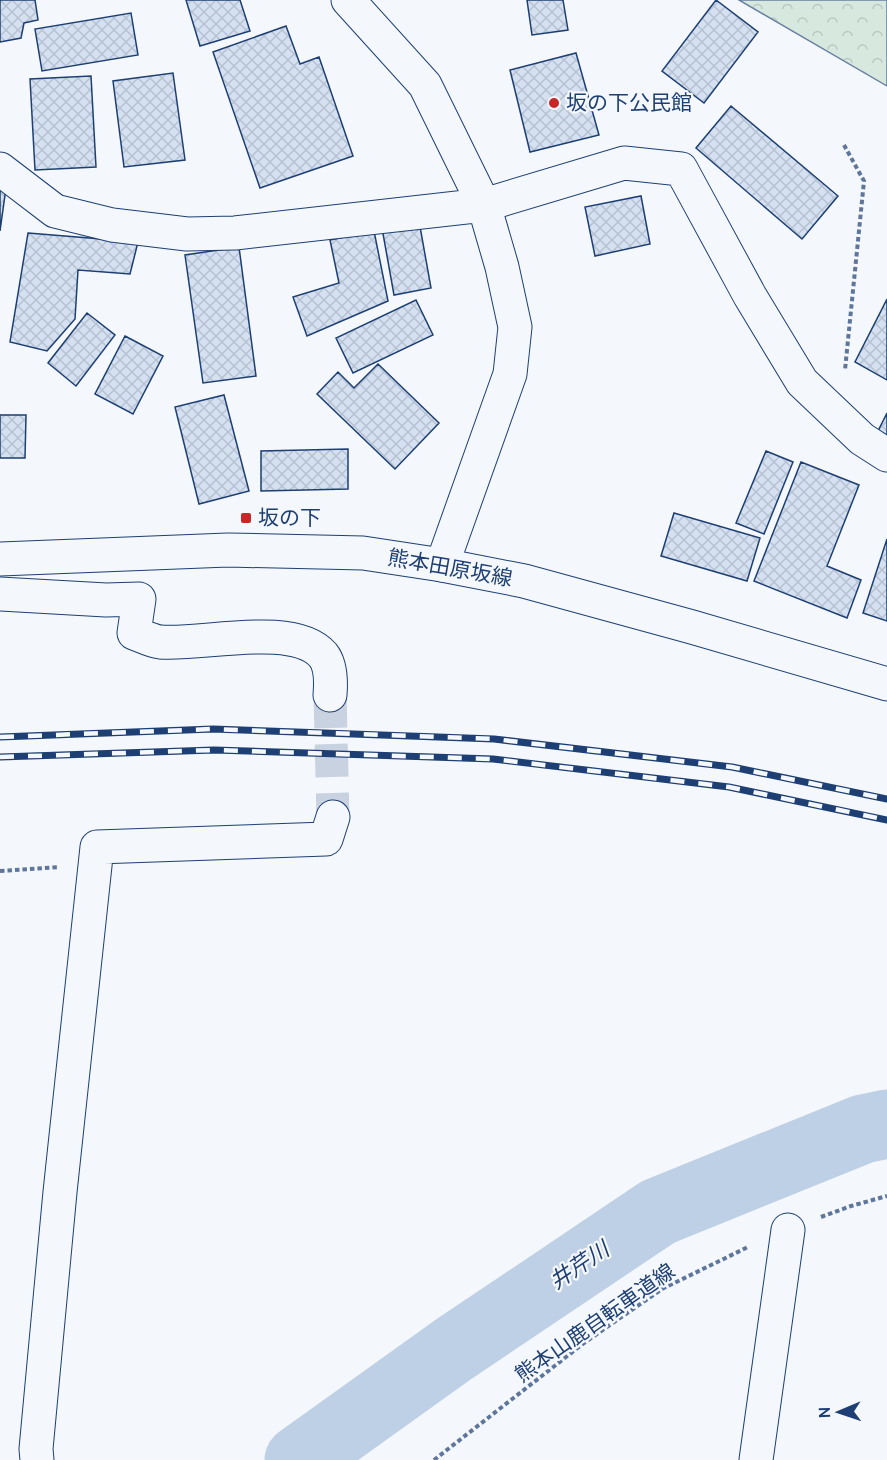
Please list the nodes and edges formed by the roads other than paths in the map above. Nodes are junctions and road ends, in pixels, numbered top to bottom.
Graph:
1 (348, 0) edge
2 (0, 169) edge
3 (484, 205) junction
4 (887, 455) edge
5 (0, 559) edge
6 (442, 565) junction
7 (0, 594) edge
8 (887, 684) edge
9 (330, 695) tunnel mouth
10 (333, 817) tunnel mouth
11 (788, 1230) road end
12 (37, 1460) edge
13 (756, 1460) edge

1 - 3 street
2 - 3 street
3 - 4 street
3 - 6 street
5 - 6 street, 熊本田原坂線
6 - 8 street, 熊本田原坂線
7 - 9 street
10 - 12 street
11 - 13 street

